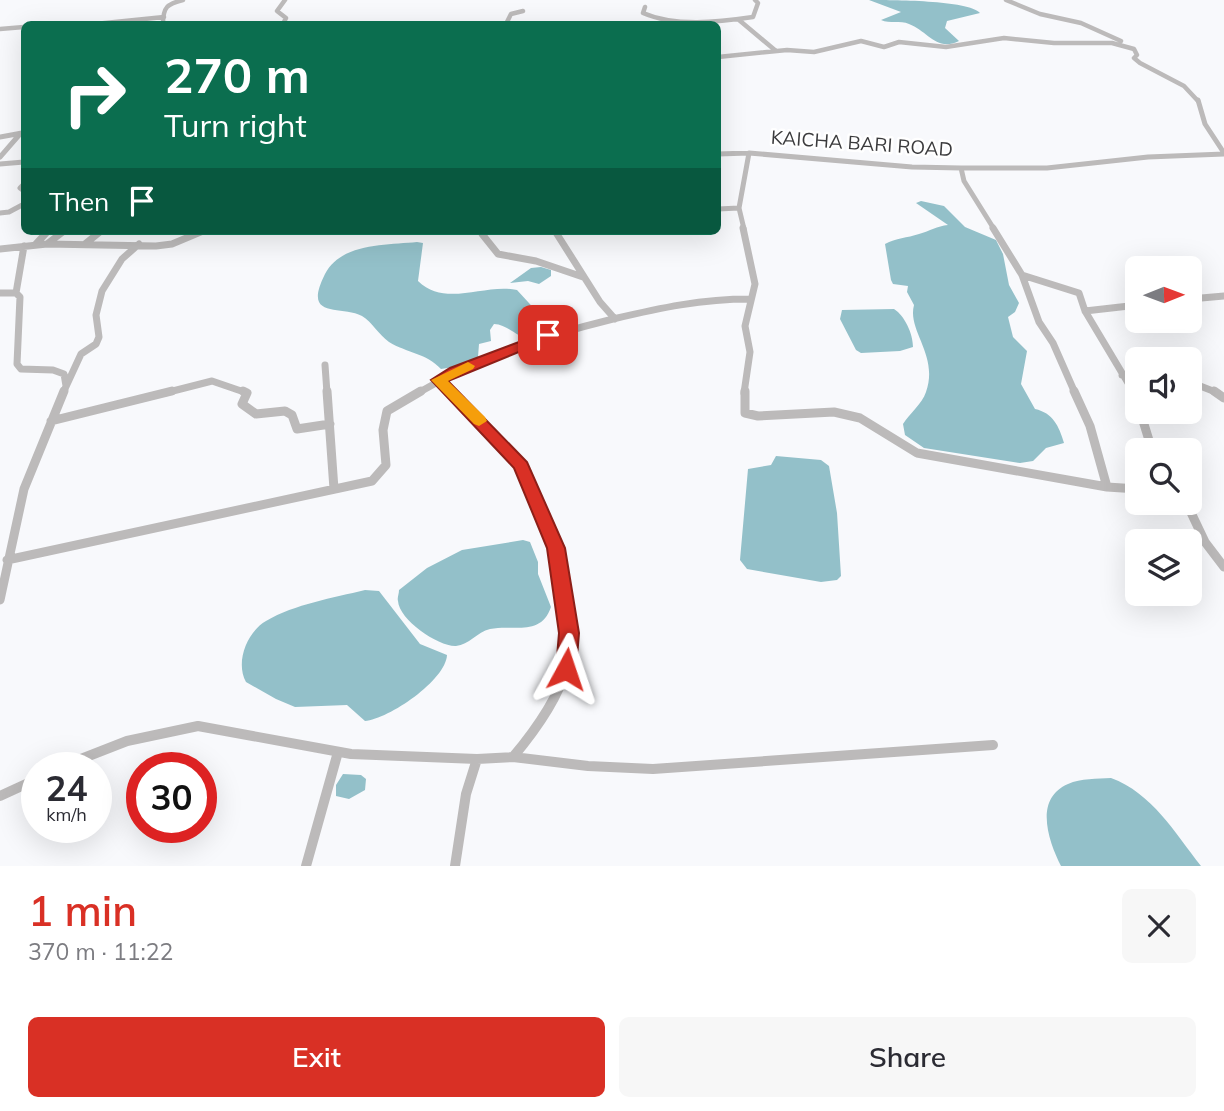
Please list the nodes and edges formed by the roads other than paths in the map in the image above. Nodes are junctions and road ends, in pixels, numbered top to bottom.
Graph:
1 (183, 0) edge
2 (285, 0) edge
3 (755, 0) edge
4 (1006, 0) edge
5 (645, 7) dead end
6 (523, 11) dead end
7 (164, 17) junction
8 (738, 20) junction
9 (124, 21) edge
10 (163, 21) edge
11 (284, 21) edge
12 (508, 21) edge
13 (21, 27) edge
14 (0, 29) edge
15 (1127, 46) junction
16 (776, 51) junction
17 (721, 57) edge
18 (21, 133) edge
19 (21, 134) edge
20 (0, 137) edge
21 (749, 153) junction
22 (1224, 153) edge
23 (721, 154) edge
24 (1, 161) edge
25 (21, 162) edge
26 (961, 168) junction
27 (21, 205) edge
28 (739, 208) junction
29 (721, 209) edge
30 (0, 213) edge
31 (44, 235) edge
32 (59, 235) edge
33 (96, 235) edge
34 (193, 235) edge
35 (482, 235) edge
36 (557, 235) edge
37 (47, 244) junction
38 (85, 244) junction
39 (139, 244) junction
40 (35, 245) junction
41 (24, 246) junction
42 (0, 249) edge
43 (1022, 275) junction
44 (583, 277) junction
45 (0, 293) edge
46 (16, 293) junction
47 (1224, 296) edge
48 (1202, 298) edge
49 (750, 299) junction
50 (1125, 306) edge
51 (1084, 311) junction
52 (615, 319) junction
53 (325, 365) dead end
54 (1122, 375) junction
55 (1125, 375) edge
56 (439, 380) junction
57 (1125, 380) edge
58 (66, 386) junction
59 (1202, 386) edge
60 (1224, 398) edge
61 (51, 421) junction
62 (330, 424) junction
63 (1107, 487) junction
64 (1125, 488) edge
65 (334, 489) junction
66 (1192, 515) edge
67 (7, 561) junction
68 (1224, 567) edge
69 (0, 600) edge
70 (993, 745) dead end
71 (102, 752) edge
72 (338, 752) junction
73 (513, 757) junction
74 (477, 759) junction
75 (21, 786) edge
76 (0, 796) edge
77 (306, 866) edge
78 (455, 866) edge

1 - 7 street
2 - 11 street
3 - 8 street
4 - 15 street
5 - 8 street
6 - 12 street
7 - 9 street
7 - 10 street
8 - 16 street
13 - 14 street
15 - 16 street
15 - 22 street
16 - 17 street
18 - 20 street
19 - 24 street
21 - 23 street
21 - 26 street, KAICHA BARI ROAD
21 - 28 street, KAICHA BARI ROAD
22 - 26 street, KAICHA BARI ROAD
24 - 25 street
26 - 43 street
27 - 30 street
28 - 29 street
28 - 49 street, KAICHA BARI ROAD
31 - 40 street
32 - 37 street
33 - 38 street
34 - 39 street
35 - 44 street
36 - 44 street
37 - 38 street
37 - 40 street
38 - 39 street
39 - 58 street
40 - 41 street
41 - 42 street
41 - 46 street
43 - 51 street
43 - 63 street
44 - 52 street
45 - 46 street
46 - 58 street
47 - 48 street
49 - 52 street
49 - 63 street, KAICHA BARI ROAD
50 - 51 street
51 - 54 street
52 - 56 street
53 - 62 street
54 - 55 street
54 - 57 street
56 - 65 street
56 - 73 street
58 - 61 street
59 - 60 street
61 - 62 street
61 - 67 street
62 - 65 street
63 - 64 street, KAICHA BARI ROAD
65 - 67 street
66 - 68 street
67 - 69 street
70 - 73 street
71 - 72 street
72 - 74 street
72 - 77 street
73 - 74 street
74 - 78 street
75 - 76 street

